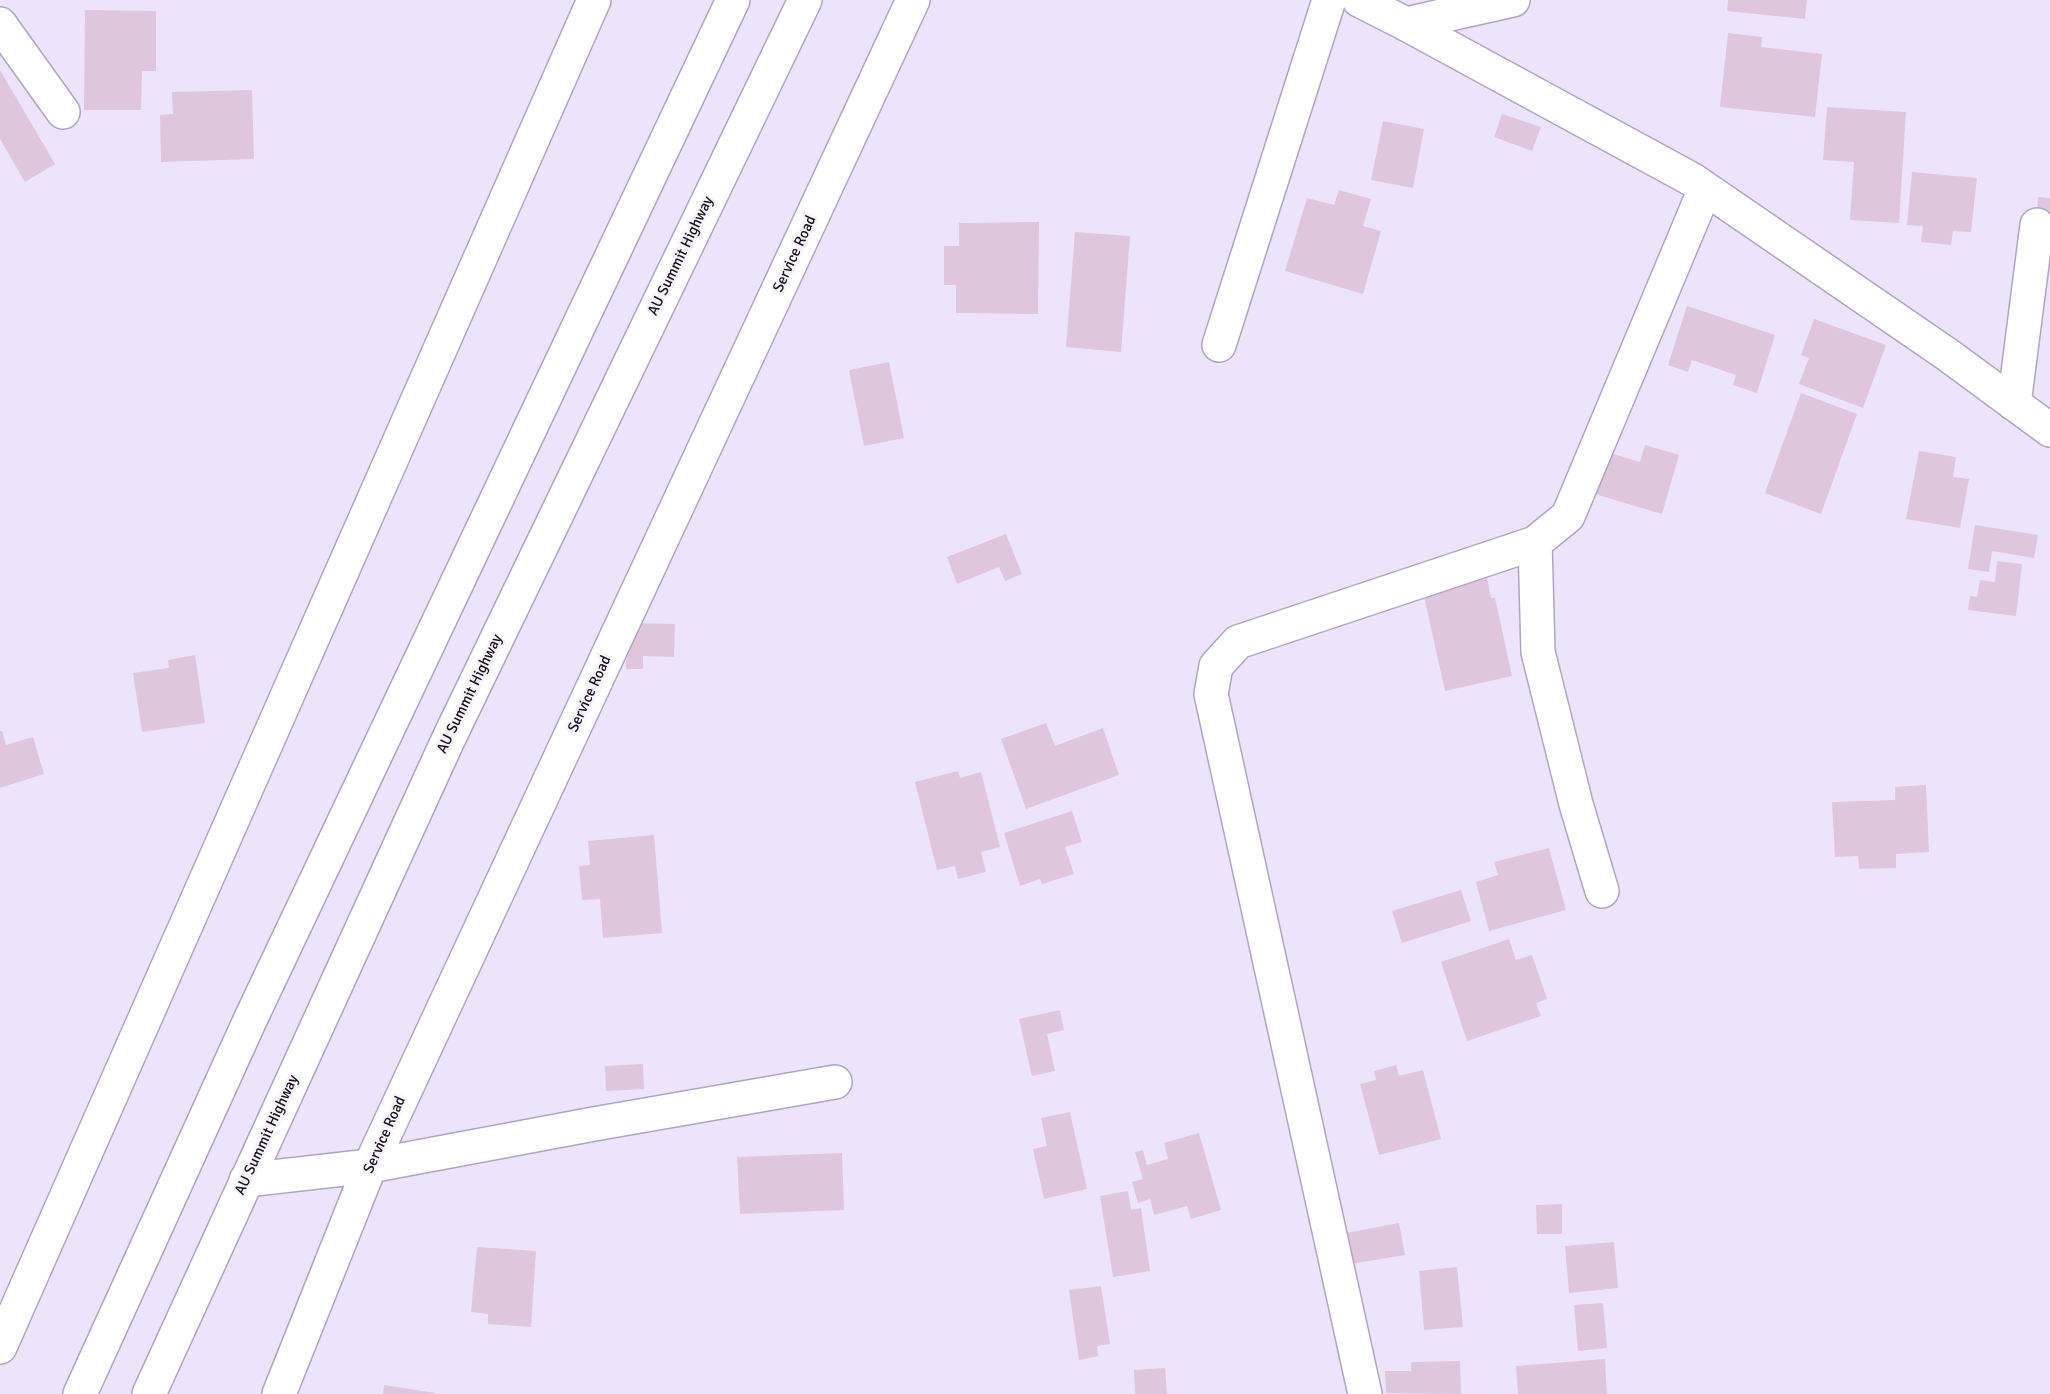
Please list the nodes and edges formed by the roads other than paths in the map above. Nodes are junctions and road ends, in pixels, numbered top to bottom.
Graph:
1 (594, 0) edge
2 (733, 0) edge
3 (805, 0) edge
4 (913, 0) edge
5 (1329, 0) edge
6 (1359, 0) edge
7 (1513, 0) edge
8 (0, 24) edge
9 (1406, 24) junction
10 (63, 112) dead end
11 (1705, 189) junction
12 (2037, 225) dead end
13 (1219, 345) dead end
14 (2014, 404) junction
15 (2050, 430) edge
16 (1535, 543) junction
17 (1602, 891) dead end
18 (835, 1082) dead end
19 (370, 1166) junction
20 (246, 1180) junction
21 (0, 1347) edge
22 (152, 1393) edge
23 (80, 1394) edge
24 (279, 1394) edge
25 (1365, 1394) edge

1 - 21 street
2 - 23 street
3 - 20 street, AU Summit Highway
4 - 19 street, Service Road
5 - 13 street
6 - 9 street
7 - 9 street
8 - 10 street
9 - 11 street
11 - 14 street
11 - 16 street
12 - 14 street
14 - 15 street
16 - 17 street
16 - 25 street
18 - 19 street
19 - 20 street
19 - 24 street, Service Road
20 - 22 street, AU Summit Highway

